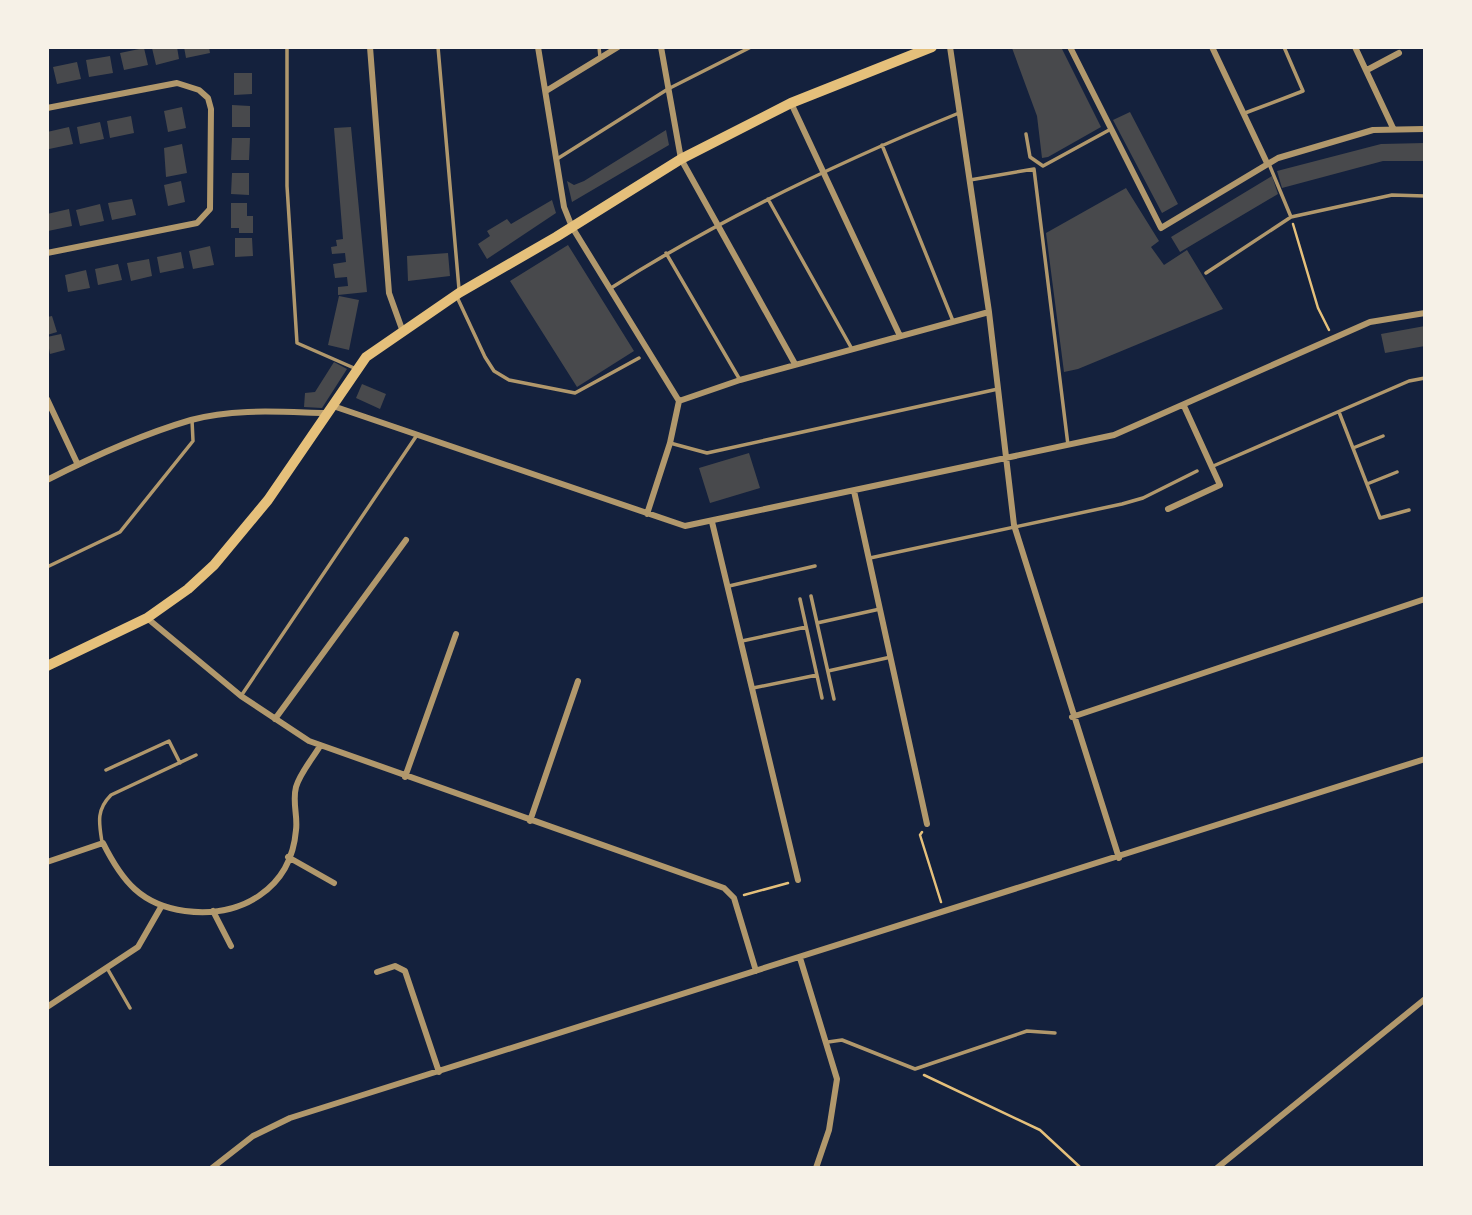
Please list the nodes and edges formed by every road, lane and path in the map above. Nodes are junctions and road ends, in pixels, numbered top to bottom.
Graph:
1 (287, 47) edge
2 (370, 47) edge
3 (438, 47) edge
4 (538, 47) edge
5 (599, 47) edge
6 (618, 47) edge
7 (661, 47) edge
8 (751, 47) edge
9 (932, 47) edge
10 (950, 47) edge
11 (1070, 47) edge
12 (1212, 47) edge
13 (1284, 47) edge
14 (1354, 47) edge
15 (1399, 53) dead end
16 (600, 57) junction
17 (1367, 70) junction
18 (668, 89) junction
19 (546, 91) junction
20 (791, 103) junction
21 (47, 108) edge
22 (960, 113) junction
23 (1245, 113) junction
24 (1393, 128) junction
25 (1111, 129) junction
26 (1425, 129) edge
27 (1026, 134) dead end
28 (882, 145) junction
29 (556, 159) junction
30 (681, 159) junction
31 (1267, 163) junction
32 (824, 173) junction
33 (971, 180) junction
34 (1425, 196) edge
35 (768, 199) junction
36 (1291, 218) junction
37 (718, 225) junction
38 (572, 227) junction
39 (47, 253) edge
40 (666, 253) junction
41 (1206, 274) dead end
42 (611, 288) junction
43 (457, 294) junction
44 (989, 312) junction
45 (1425, 313) edge
46 (954, 322) junction
47 (402, 332) junction
48 (900, 336) junction
49 (1334, 339) junction
50 (852, 349) junction
51 (639, 358) dead end
52 (795, 364) junction
53 (358, 369) junction
54 (1425, 379) edge
55 (740, 380) junction
56 (998, 389) junction
57 (47, 399) edge
58 (679, 401) junction
59 (1184, 406) junction
60 (328, 409) junction
61 (1339, 412) junction
62 (192, 420) junction
63 (417, 435) junction
64 (1383, 436) dead end
65 (670, 443) junction
66 (1068, 445) junction
67 (1353, 448) junction
68 (1006, 460) junction
69 (78, 465) junction
70 (1211, 467) junction
71 (1196, 471) dead end
72 (1397, 472) dead end
73 (47, 480) edge
74 (1367, 485) junction
75 (854, 491) junction
76 (1168, 509) dead end
77 (1409, 510) dead end
78 (647, 514) junction
79 (712, 522) junction
80 (1014, 525) junction
81 (406, 540) dead end
82 (870, 558) junction
83 (815, 566) dead end
84 (47, 567) edge
85 (729, 586) junction
86 (811, 596) dead end
87 (800, 598) dead end
88 (1425, 599) edge
89 (882, 609) junction
90 (147, 618) junction
91 (817, 624) junction
92 (806, 627) junction
93 (456, 634) dead end
94 (742, 641) junction
95 (893, 657) junction
96 (47, 666) edge
97 (828, 671) junction
98 (817, 675) junction
99 (578, 681) dead end
100 (753, 688) junction
101 (241, 696) junction
102 (822, 698) dead end
103 (834, 699) dead end
104 (1072, 717) junction
105 (275, 719) junction
106 (320, 746) junction
107 (196, 755) dead end
108 (1425, 759) edge
109 (180, 762) junction
110 (106, 770) dead end
111 (405, 777) junction
112 (530, 821) junction
113 (928, 824) joint
114 (103, 843) junction
115 (288, 858) junction
116 (1119, 858) junction
117 (47, 862) edge
118 (798, 880) joint
119 (334, 883) dead end
120 (734, 898) junction
121 (161, 907) junction
122 (213, 911) junction
123 (944, 912) junction
124 (231, 946) dead end
125 (800, 958) junction
126 (107, 968) junction
127 (757, 971) junction
128 (377, 972) dead end
129 (1425, 999) edge
130 (47, 1007) edge
131 (130, 1008) dead end
132 (1055, 1033) dead end
133 (828, 1042) junction
134 (915, 1069) junction
135 (439, 1072) junction
136 (212, 1168) edge
137 (816, 1168) edge
138 (1081, 1168) edge
139 (1217, 1168) edge

1 - 53 lane
2 - 47 street
3 - 43 lane
4 - 19 street
5 - 16 lane
6 - 16 street
7 - 18 street
8 - 18 lane
9 - 20 main road
10 - 22 street
11 - 25 street
12 - 23 street
13 - 23 lane
14 - 17 street
15 - 17 street
16 - 19 street
17 - 24 street
18 - 29 lane
18 - 30 street
19 - 29 street
20 - 30 main road
20 - 32 street
21 - 39 street
22 - 28 lane
22 - 33 street
23 - 31 street
24 - 26 street
24 - 31 street
25 - 27 lane
25 - 31 street
28 - 32 lane
28 - 46 lane
29 - 38 street
30 - 37 street
30 - 38 main road
31 - 36 lane
32 - 35 lane
32 - 48 street
33 - 44 street
33 - 66 lane
34 - 36 lane
35 - 37 lane
35 - 50 lane
36 - 41 lane
36 - 49 path
37 - 40 lane
37 - 52 street
38 - 42 street
38 - 43 main road
40 - 42 lane
40 - 55 lane
42 - 58 street
43 - 47 main road
43 - 51 lane
44 - 46 street
44 - 56 street
45 - 49 street
46 - 48 street
47 - 53 main road
48 - 50 street
49 - 59 street
50 - 52 street
52 - 55 street
53 - 60 main road
54 - 61 lane
55 - 58 street
56 - 65 lane
56 - 68 street
57 - 69 street
58 - 65 street
59 - 66 street
59 - 70 street
60 - 62 street
60 - 63 street
60 - 90 main road
61 - 67 lane
61 - 70 lane
62 - 69 street
62 - 84 lane
63 - 78 street
63 - 101 lane
64 - 67 lane
65 - 78 street
66 - 68 street
67 - 74 lane
68 - 75 street
68 - 80 street
69 - 73 street
70 - 76 street
71 - 80 lane
72 - 74 lane
74 - 77 lane
75 - 79 street
75 - 82 street
78 - 79 street
79 - 85 street
80 - 82 lane
80 - 104 street
81 - 105 street
82 - 89 street
83 - 85 lane
85 - 94 street
86 - 91 lane
87 - 92 lane
88 - 104 street
89 - 91 lane
89 - 95 street
90 - 96 main road
90 - 101 street
91 - 97 lane
92 - 94 lane
92 - 98 lane
93 - 111 street
94 - 100 street
95 - 97 lane
95 - 113 street
97 - 103 lane
98 - 100 lane
98 - 102 lane
99 - 112 street
100 - 118 street
101 - 105 street
104 - 116 street
105 - 106 street
106 - 111 street
106 - 115 street
107 - 109 lane
108 - 116 street
109 - 110 lane
109 - 114 lane
111 - 112 street
112 - 120 street
113 - 123 path
114 - 117 street
114 - 121 street
115 - 119 street
115 - 122 street
116 - 123 street
118 - 120 path
120 - 127 street
121 - 122 street
121 - 126 street
122 - 124 street
123 - 125 street
125 - 127 street
125 - 133 street
126 - 130 street
126 - 131 lane
127 - 135 street
128 - 135 street
129 - 139 street
132 - 134 lane
133 - 134 lane
133 - 137 street
134 - 138 path
135 - 136 street

